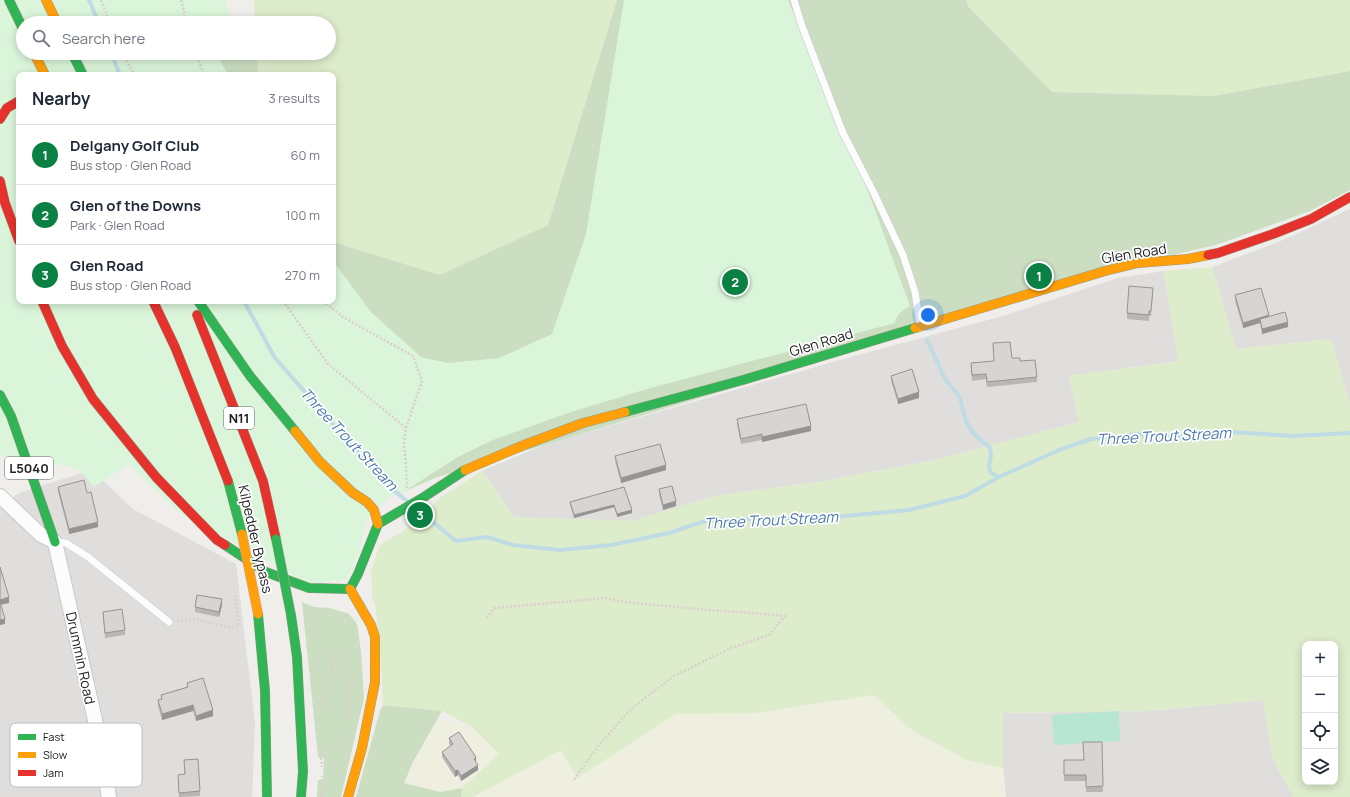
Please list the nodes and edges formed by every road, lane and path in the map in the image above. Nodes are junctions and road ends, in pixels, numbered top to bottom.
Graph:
1 (9, 0) edge
2 (46, 0) edge
3 (101, 0) edge
4 (181, 0) edge
5 (794, 0) edge
6 (17, 16) edge
7 (54, 16) edge
8 (107, 16) edge
9 (185, 16) edge
10 (38, 60) edge
11 (76, 60) edge
12 (126, 60) edge
13 (199, 60) edge
14 (44, 72) edge
15 (82, 72) edge
16 (132, 72) edge
17 (203, 72) edge
18 (16, 102) edge
19 (0, 119) edge
20 (0, 182) edge
21 (1350, 197) edge
22 (16, 233) edge
23 (43, 304) edge
24 (154, 304) edge
25 (192, 304) edge
26 (200, 304) edge
27 (285, 304) edge
28 (326, 304) edge
29 (921, 327) junction
30 (0, 395) edge
31 (406, 428) junction
32 (407, 494) dead end
33 (0, 496) edge
34 (378, 524) junction
35 (55, 542) junction
36 (350, 589) junction
37 (235, 595) dead end
38 (487, 618) dead end
39 (169, 622) joint
40 (357, 714) dead end
41 (317, 715) dead end
42 (96, 723) edge
43 (320, 745) dead end
44 (573, 780) dead end
45 (107, 787) edge
46 (109, 797) edge
47 (267, 797) edge
48 (301, 797) edge
49 (321, 797) edge
50 (348, 797) edge

1 - 6 main road
2 - 7 main road
3 - 8 path
4 - 9 path
5 - 29 lane
10 - 14 main road
11 - 15 main road
12 - 16 path
13 - 17 path
18 - 19 main road
20 - 22 main road
21 - 29 main road, Glen Road
23 - 36 main road
24 - 47 main road, Kilpedder Bypass / N11, bridge
25 - 48 main road, Kilpedder Bypass / N11, bridge
26 - 34 main road, N11
27 - 31 path
28 - 31 path
29 - 34 main road, Glen Road
30 - 35 main road, L5040
31 - 32 path
33 - 35 street
34 - 36 main road
35 - 39 lane
35 - 42 street, Drummin Road / L5040
36 - 50 main road
37 - 39 path
38 - 44 path
40 - 41 path
43 - 49 path
45 - 46 street, Drummin Road / L5040

